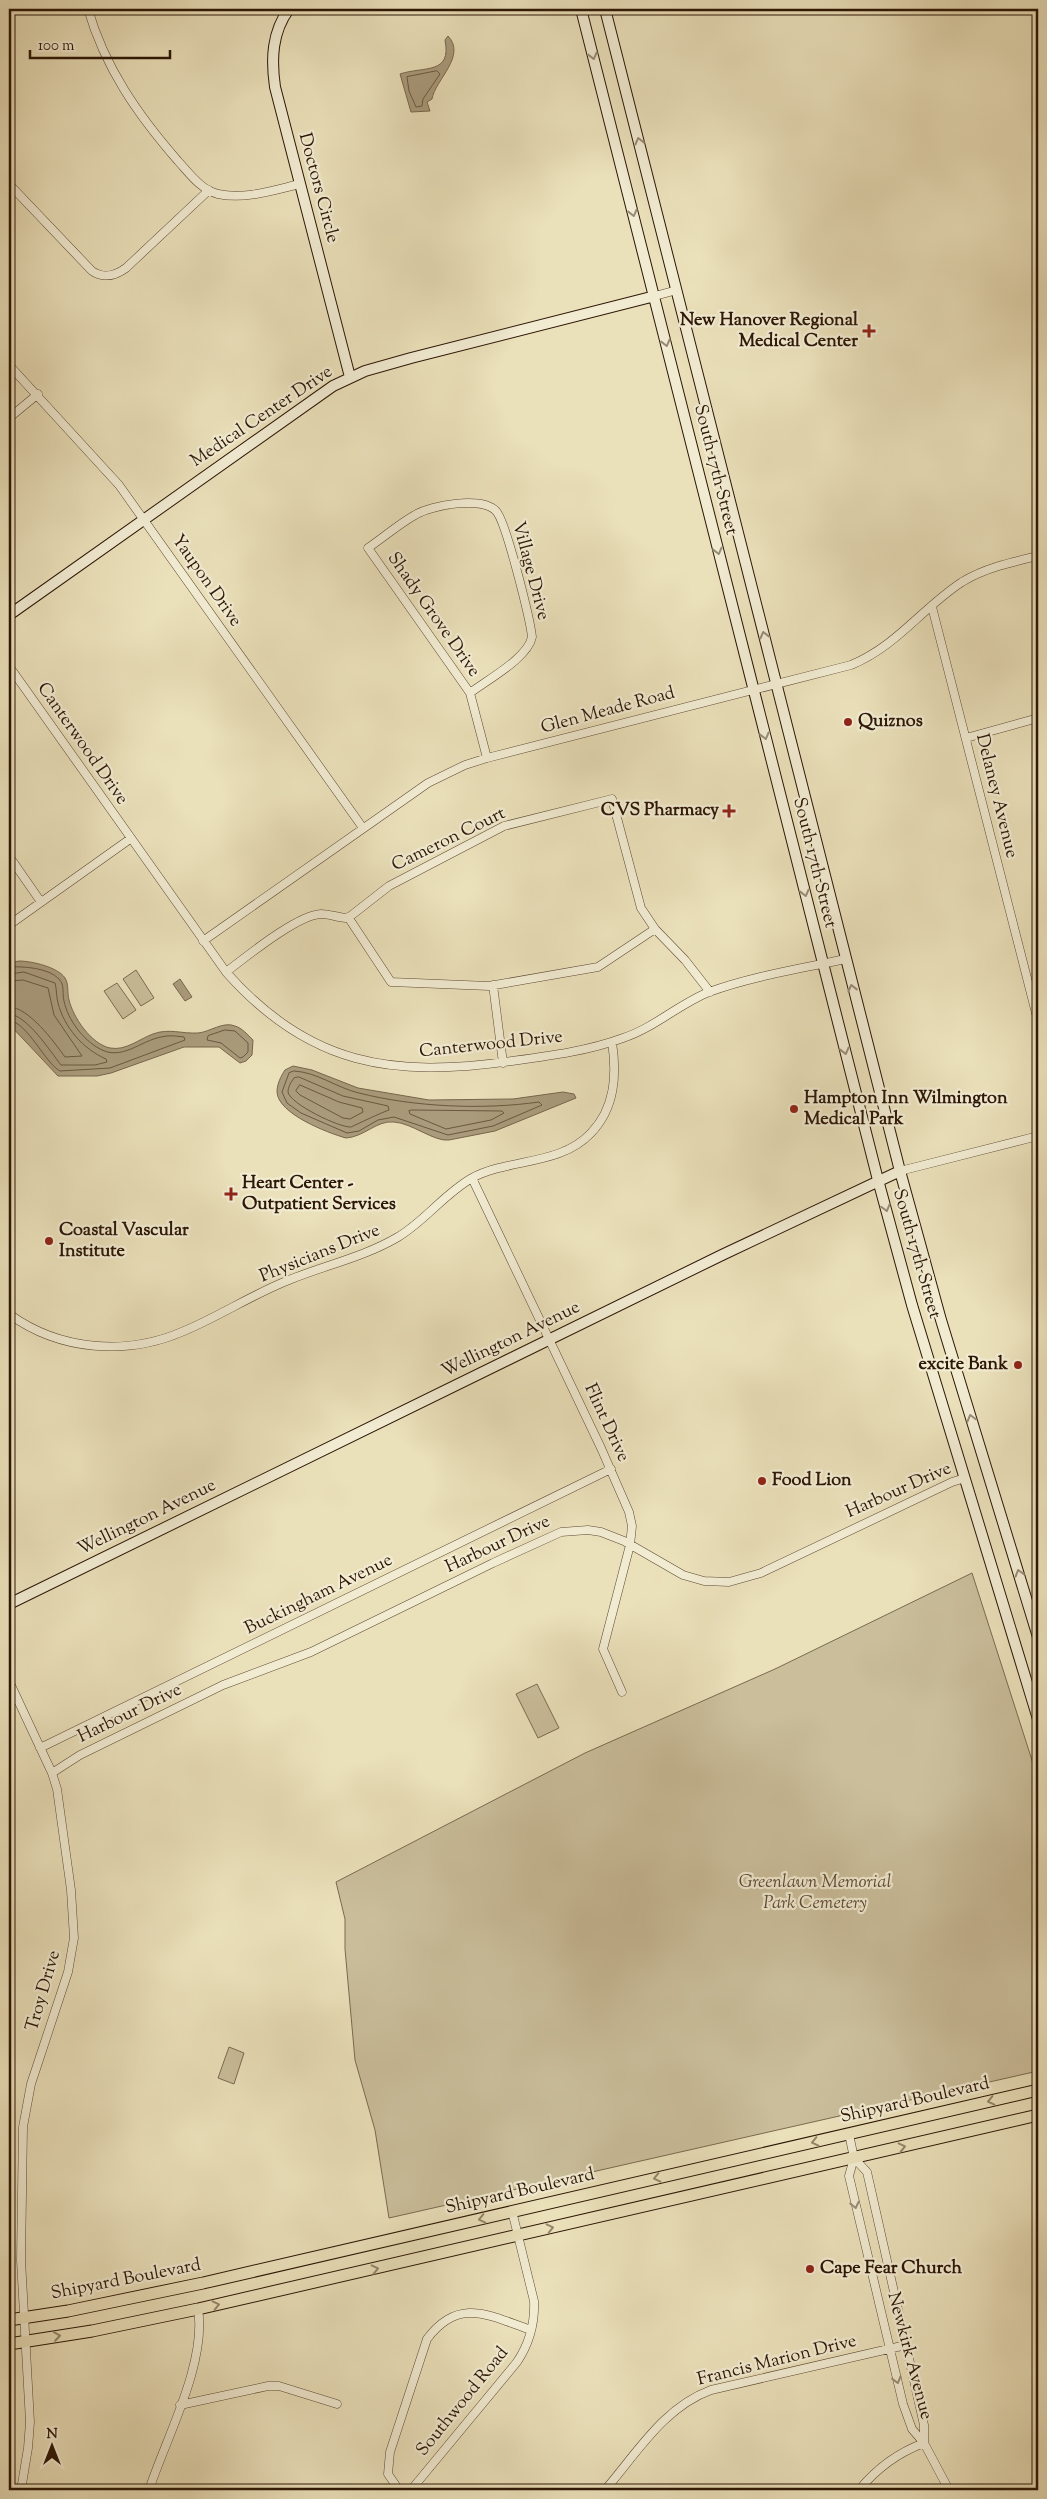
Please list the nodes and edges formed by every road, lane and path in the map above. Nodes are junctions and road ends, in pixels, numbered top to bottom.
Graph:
1 (88, 9) edge
2 (289, 9) edge
3 (581, 9) edge
4 (605, 9) edge
5 (9, 184) edge
6 (300, 184) junction
7 (209, 190) junction
8 (678, 290) junction
9 (655, 296) junction
10 (9, 364) edge
11 (350, 377) junction
12 (38, 394) junction
13 (9, 418) edge
14 (144, 519) junction
15 (368, 548) joint
16 (1038, 556) edge
17 (932, 607) junction
18 (9, 615) edge
19 (9, 666) edge
20 (776, 682) junction
21 (752, 688) junction
22 (470, 693) junction
23 (1038, 718) edge
24 (966, 738) junction
25 (487, 758) junction
26 (363, 828) junction
27 (130, 839) junction
28 (9, 856) edge
29 (41, 902) junction
30 (348, 917) junction
31 (9, 926) edge
32 (655, 929) junction
33 (203, 941) junction
34 (845, 958) junction
35 (823, 964) junction
36 (226, 972) junction
37 (493, 985) junction
38 (710, 992) junction
39 (1038, 1021) edge
40 (612, 1042) junction
41 (503, 1063) junction
42 (1038, 1136) edge
43 (900, 1171) junction
44 (472, 1178) junction
45 (878, 1180) junction
46 (9, 1314) edge
47 (550, 1339) junction
48 (611, 1469) junction
49 (965, 1478) junction
50 (630, 1545) junction
51 (9, 1604) edge
52 (1038, 1637) edge
53 (9, 1681) edge
54 (622, 1692) dead end
55 (1038, 1719) edge
56 (40, 1748) junction
57 (52, 1773) junction
58 (1038, 2090) edge
59 (1038, 2115) edge
60 (849, 2134) junction
61 (854, 2158) junction
62 (512, 2212) junction
63 (518, 2236) junction
64 (198, 2309) junction
65 (24, 2318) junction
66 (9, 2320) edge
67 (531, 2330) junction
68 (25, 2342) junction
69 (9, 2344) edge
70 (906, 2345) junction
71 (889, 2349) junction
72 (337, 2404) dead end
73 (180, 2405) junction
74 (924, 2443) junction
75 (21, 2490) edge
76 (149, 2490) edge
77 (399, 2490) edge
78 (411, 2490) edge
79 (605, 2490) edge
80 (859, 2490) edge
81 (949, 2490) edge

1 - 7 street
2 - 6 main road, Doctors Circle
3 -> 9 main road, South 17th Street
8 -> 4 main road, South 17th Street
5 - 7 street
6 - 7 street
6 - 11 main road, Doctors Circle
8 - 9 street
20 -> 8 main road, South 17th Street
9 - 11 main road, Medical Center Drive
9 -> 21 main road, South 17th Street
10 - 12 street, Yaupon Drive
11 - 14 main road, Medical Center Drive
12 - 13 street
12 - 14 street, Yaupon Drive
14 - 18 main road, Medical Center Drive
14 - 26 street, Yaupon Drive
15 - 22 street, Shady Grove Drive
15 - 22 street, Village Drive
16 - 17 street, Glen Meade Road
17 - 20 street, Glen Meade Road
17 - 24 street, Delaney Avenue
19 - 27 street, Canterwood Drive
20 - 21 street, Glen Meade Road
20 - 34 main road, South 17th Street
21 - 25 street, Glen Meade Road
21 -> 35 main road, South 17th Street
22 - 25 street, Shady Grove Drive
23 - 24 street
24 - 39 street, Delaney Avenue
25 - 26 street, Glen Meade Road
26 - 33 street, Glen Meade Road
27 - 29 street
27 - 33 street, Canterwood Drive
28 - 29 street
29 - 31 street
30 - 32 street, Cameron Court
30 - 36 street
30 - 37 street
32 - 37 street
32 - 38 street, Cameron Court
33 - 36 street, Canterwood Drive
34 - 35 street, Canterwood Drive
43 -> 34 main road, South 17th Street
35 - 38 street, Canterwood Drive
35 -> 45 main road, South 17th Street
36 - 41 street, Canterwood Drive
37 - 41 street
38 - 40 street, Canterwood Drive
40 - 41 street, Canterwood Drive
40 - 44 street, Physicians Drive
42 - 43 street, Wellington Avenue
43 - 45 main road, Wellington Avenue
52 -> 43 main road, South 17th Street
44 - 46 street, Physicians Drive
44 - 47 street, Flint Drive
45 - 47 main road, Wellington Avenue
45 -> 49 main road, South 17th Street
47 - 48 street, Flint Drive
47 - 51 main road, Wellington Avenue
48 - 50 street, Flint Drive
48 - 56 street, Buckingham Avenue
49 - 50 street, Harbour Drive
49 - 55 main road, South 17th Street
50 - 54 street, Flint Drive
50 - 57 street, Harbour Drive
53 - 56 street, Troy Drive
56 - 57 street, Troy Drive
57 - 65 street, Troy Drive
58 -> 60 main road, Shipyard Boulevard
61 -> 59 main road
60 - 61 street, Newkirk Avenue
60 -> 62 main road, Shipyard Boulevard
63 -> 61 main road
61 - 70 street, Newkirk Avenue
61 -> 71 street, Newkirk Avenue
62 - 63 street, Southwood Road
62 -> 65 main road, Shipyard Boulevard
64 -> 63 main road
63 - 67 street, Southwood Road
68 -> 64 main road
64 - 73 street
65 - 66 main road, Shipyard Boulevard
65 - 68 street, Troy Drive
67 - 77 street
67 - 78 street, Southwood Road
68 - 69 main road
68 - 75 street, Troy Drive
70 - 71 street, Francis Marion Drive
70 - 74 street, Newkirk Avenue
71 -> 74 street, Newkirk Avenue
71 - 79 street, Francis Marion Drive
72 - 73 street
73 - 76 street
74 - 80 street
74 - 81 street, Newkirk Avenue

